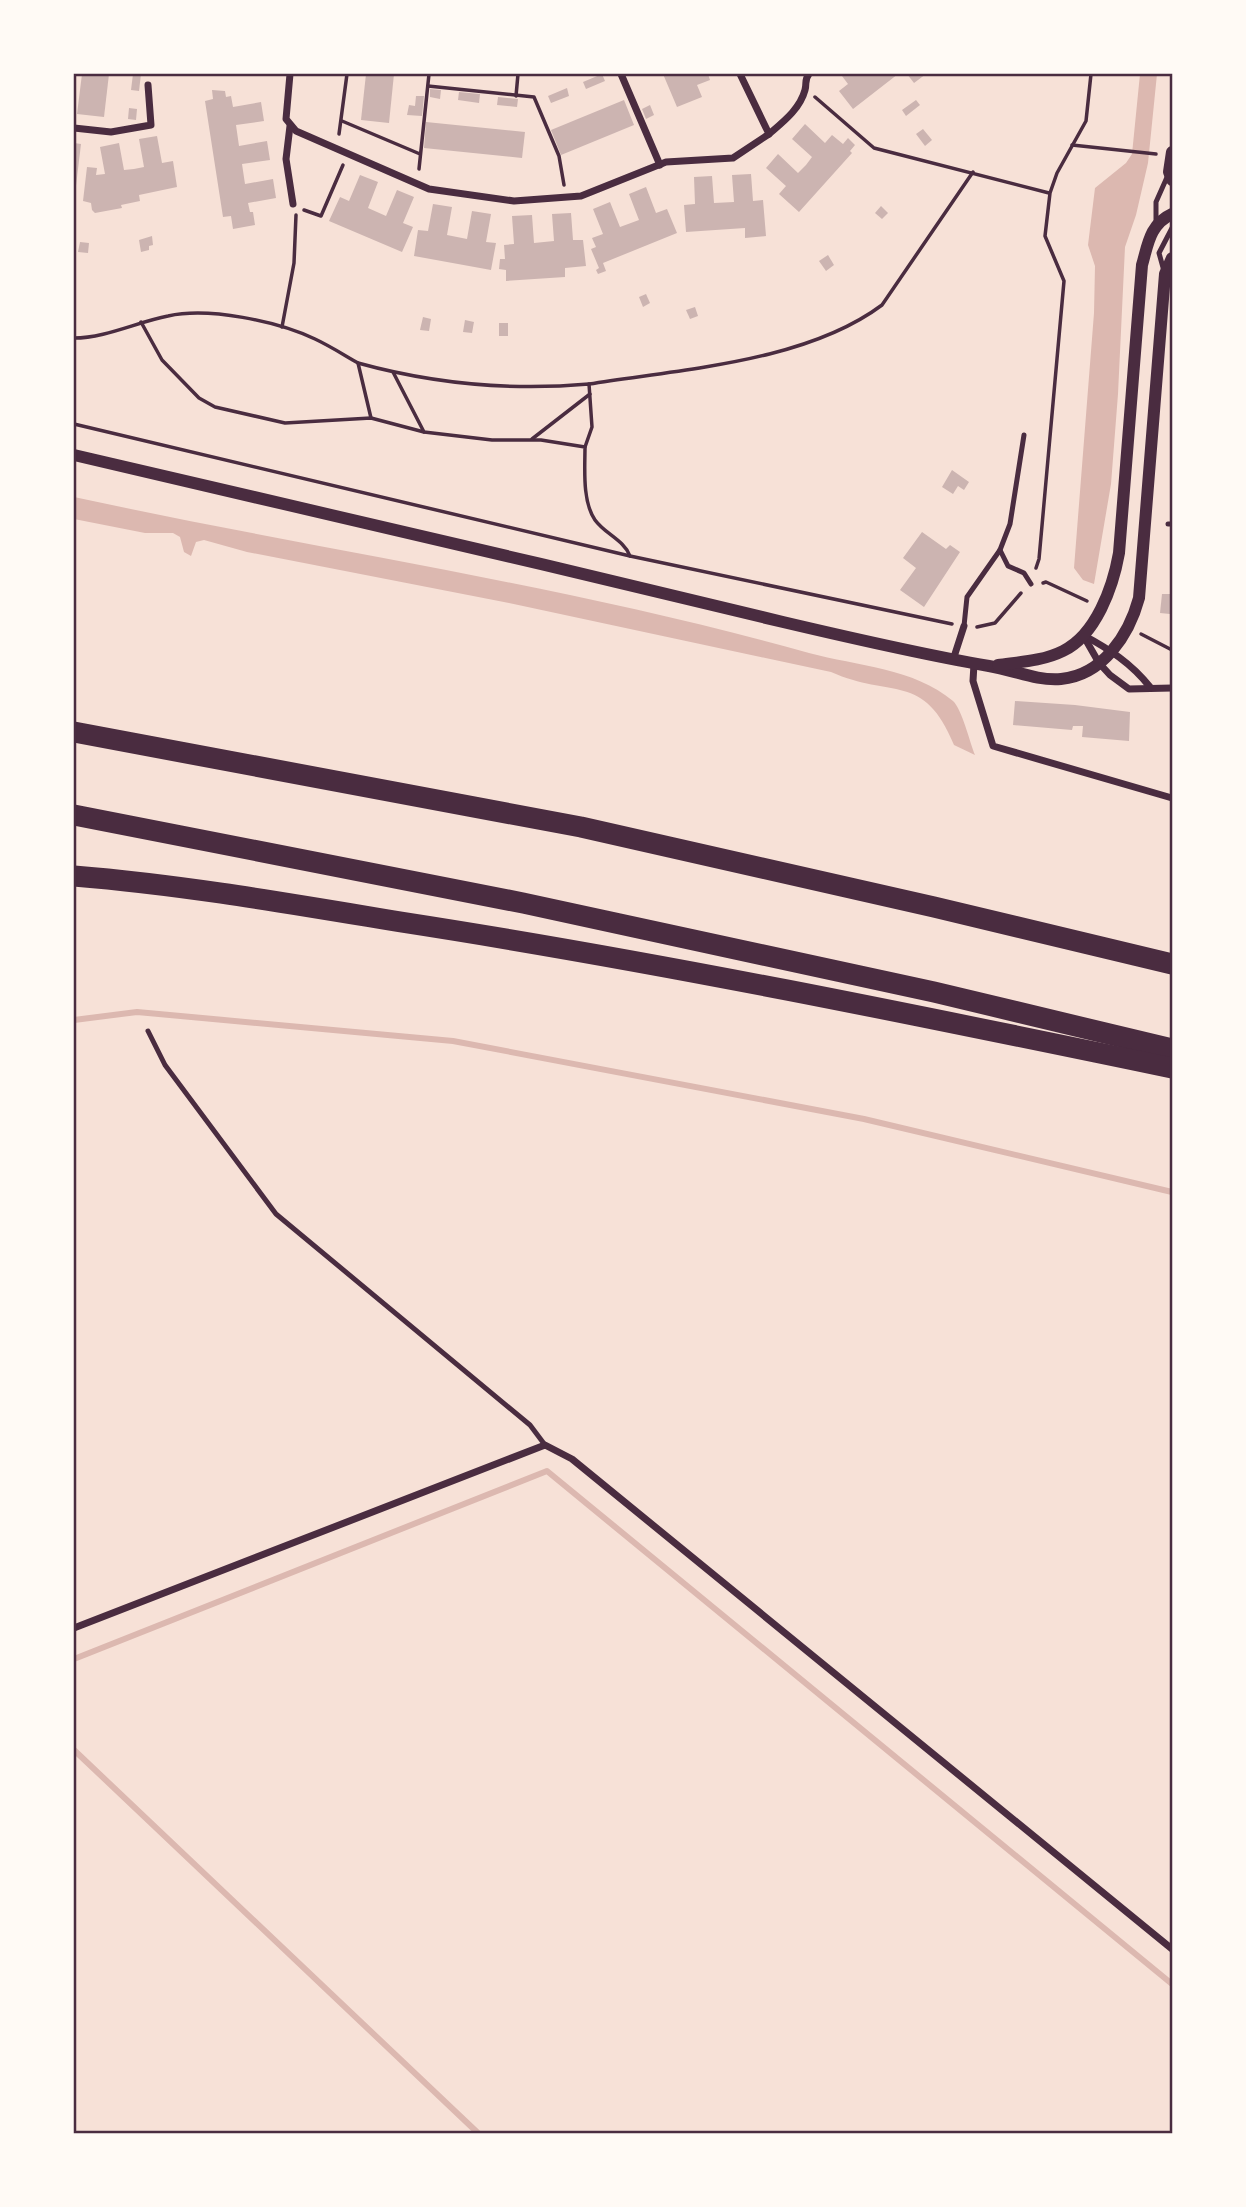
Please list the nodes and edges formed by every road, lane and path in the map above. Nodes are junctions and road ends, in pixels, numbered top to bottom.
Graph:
1 (290, 74) edge
2 (347, 74) edge
3 (429, 74) edge
4 (518, 74) edge
5 (621, 74) edge
6 (740, 74) edge
7 (808, 74) edge
8 (1091, 74) edge
9 (148, 85) dead end
10 (428, 86) junction
11 (806, 89) junction
12 (516, 96) junction
13 (342, 121) junction
14 (290, 126) junction
15 (74, 128) edge
16 (330, 134) dead end
17 (769, 134) junction
18 (337, 137) junction
19 (1072, 145) junction
20 (333, 148) junction
21 (1172, 152) edge
22 (348, 154) junction
23 (420, 154) junction
24 (1158, 154) dead end
25 (660, 165) junction
26 (973, 172) junction
27 (1171, 176) edge
28 (414, 182) junction
29 (1050, 193) junction
30 (564, 198) junction
31 (297, 208) junction
32 (1172, 214) edge
33 (1156, 225) junction
34 (1172, 228) edge
35 (1172, 258) edge
36 (1165, 274) junction
37 (141, 322) junction
38 (282, 327) junction
39 (74, 338) edge
40 (358, 363) junction
41 (393, 372) junction
42 (589, 384) junction
43 (590, 394) junction
44 (371, 418) junction
45 (74, 424) edge
46 (424, 432) junction
47 (1024, 435) dead end
48 (531, 440) junction
49 (585, 447) junction
50 (74, 454) edge
51 (1000, 550) junction
52 (630, 556) junction
53 (1031, 584) junction
54 (1101, 608) junction
55 (964, 626) junction
56 (1129, 627) junction
57 (1083, 635) junction
58 (1112, 650) junction
59 (1172, 650) edge
60 (953, 660) junction
61 (1099, 663) junction
62 (974, 664) junction
63 (991, 666) junction
64 (1150, 687) junction
65 (1172, 688) edge
66 (74, 732) edge
67 (1172, 798) edge
68 (74, 814) edge
69 (74, 876) edge
70 (1172, 964) edge
71 (148, 1031) dead end
72 (1172, 1049) edge
73 (1172, 1068) edge
74 (545, 1445) junction
75 (74, 1628) edge
76 (1172, 1949) edge

1 - 14 street
2 - 13 path
3 - 10 path
4 - 12 path
5 - 25 street
6 - 17 street
7 - 11 street
8 - 19 path
9 - 15 street
10 - 12 path
10 - 23 path
11 - 17 street
11 - 26 path
12 - 30 path
13 - 18 path
13 - 23 path
14 - 20 street
14 - 31 street
16 - 18 path
17 - 25 street
18 - 20 path
19 - 24 path
19 - 29 path
20 - 22 street
21 - 27 street
22 - 28 street
22 - 31 path
23 - 28 path
25 - 30 street
26 - 29 path
26 - 42 path
27 - 33 lane
28 - 30 street
29 - 53 path
31 - 38 path
32 - 33 street
33 - 54 street
34 - 36 lane
35 - 36 street
36 - 56 street
37 - 38 path
37 - 39 path
37 - 44 path
38 - 40 path
40 - 41 path
40 - 44 path
41 - 42 path
41 - 46 path
42 - 43 path
43 - 48 path
43 - 49 path
44 - 46 path
45 - 52 path
46 - 48 path
47 - 51 lane
48 - 49 path
49 - 52 path
50 - 60 street
51 - 53 lane
51 - 55 lane
52 - 55 path
53 - 54 path
53 - 55 path
54 - 57 street
55 - 60 street
56 - 58 street
56 - 59 path
57 - 58 street
57 - 61 street
57 - 63 street
58 - 61 street
58 - 64 street
60 - 62 street
61 - 63 street
61 - 64 street
62 - 63 street
62 - 67 street
64 - 65 street
66 - 70 highway
68 - 72 highway
69 - 73 highway
71 - 74 lane
74 - 75 street
74 - 76 street

